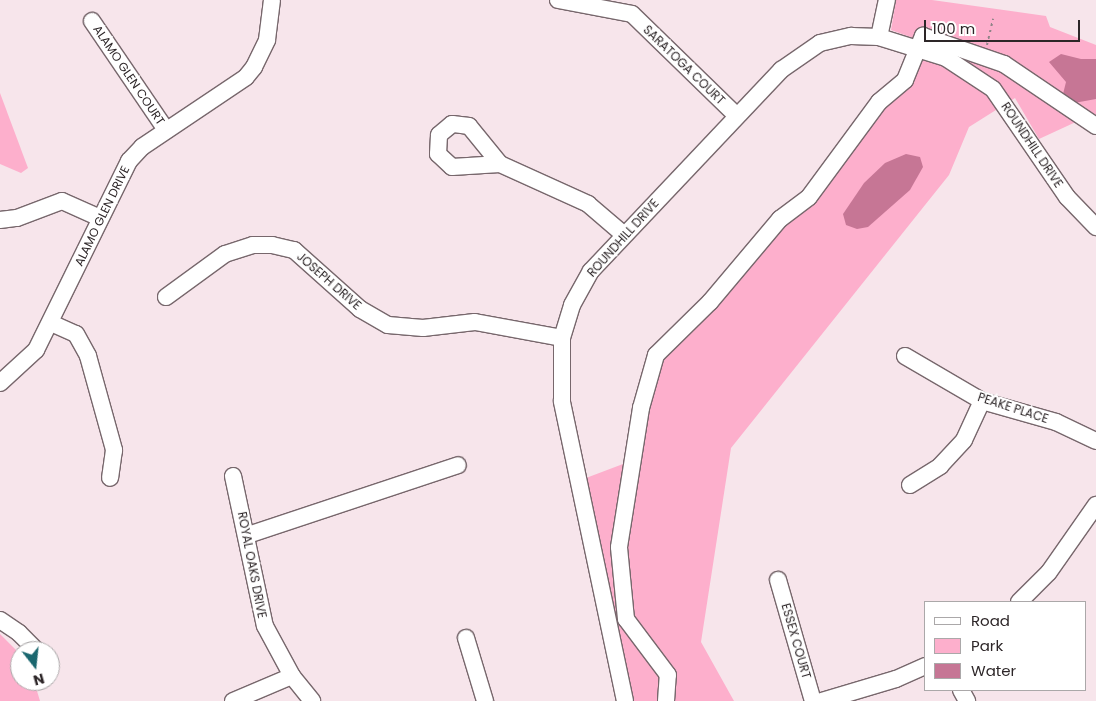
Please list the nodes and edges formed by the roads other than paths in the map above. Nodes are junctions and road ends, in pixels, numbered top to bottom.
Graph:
1 (272, 0) edge
2 (558, 0) edge
3 (887, 0) edge
4 (92, 21) dead end
5 (879, 37) junction
6 (916, 47) junction
7 (737, 116) junction
8 (1096, 126) edge
9 (166, 130) junction
10 (500, 164) dead end
11 (100, 218) junction
12 (0, 220) edge
13 (1096, 226) edge
14 (623, 234) junction
15 (166, 297) dead end
16 (51, 323) junction
17 (562, 338) junction
18 (906, 356) dead end
19 (0, 383) edge
20 (982, 401) junction
21 (1096, 440) edge
22 (458, 465) dead end
23 (233, 476) dead end
24 (110, 478) dead end
25 (910, 485) dead end
26 (1096, 505) edge
27 (248, 536) junction
28 (778, 580) dead end
29 (1020, 601) edge
30 (0, 620) edge
31 (466, 638) dead end
32 (27, 641) edge
33 (924, 666) edge
34 (292, 676) junction
35 (233, 701) edge
36 (312, 701) edge
37 (484, 701) edge
38 (625, 701) edge
39 (666, 701) edge
40 (813, 701) edge
41 (822, 701) edge

1 - 9 street, ALAMO GLEN DRIVE
2 - 7 street, SARATOGA COURT
3 - 5 street
4 - 9 street, ALAMO GLEN COURT
5 - 6 street, ROUNDHILL DRIVE
5 - 7 street, ROUNDHILL DRIVE
6 - 8 street
6 - 13 street, ROUNDHILL DRIVE
6 - 39 street
7 - 14 street, ROUNDHILL DRIVE
9 - 11 street, ALAMO GLEN DRIVE
10 - 14 street
11 - 12 street
11 - 16 street, ALAMO GLEN DRIVE
14 - 17 street, ROUNDHILL DRIVE
15 - 17 street, JOSEPH DRIVE
16 - 19 street, ALAMO GLEN DRIVE
16 - 24 street
17 - 38 street, ROUNDHILL DRIVE
18 - 20 street, PEAKE PLACE
20 - 21 street, PEAKE PLACE
20 - 25 street
22 - 27 street
23 - 27 street, ROYAL OAKS DRIVE
26 - 29 street
27 - 34 street, ROYAL OAKS DRIVE
28 - 40 street, ESSEX COURT
30 - 32 street
31 - 37 street
33 - 41 street
34 - 35 street
34 - 36 street, ROYAL OAKS DRIVE

